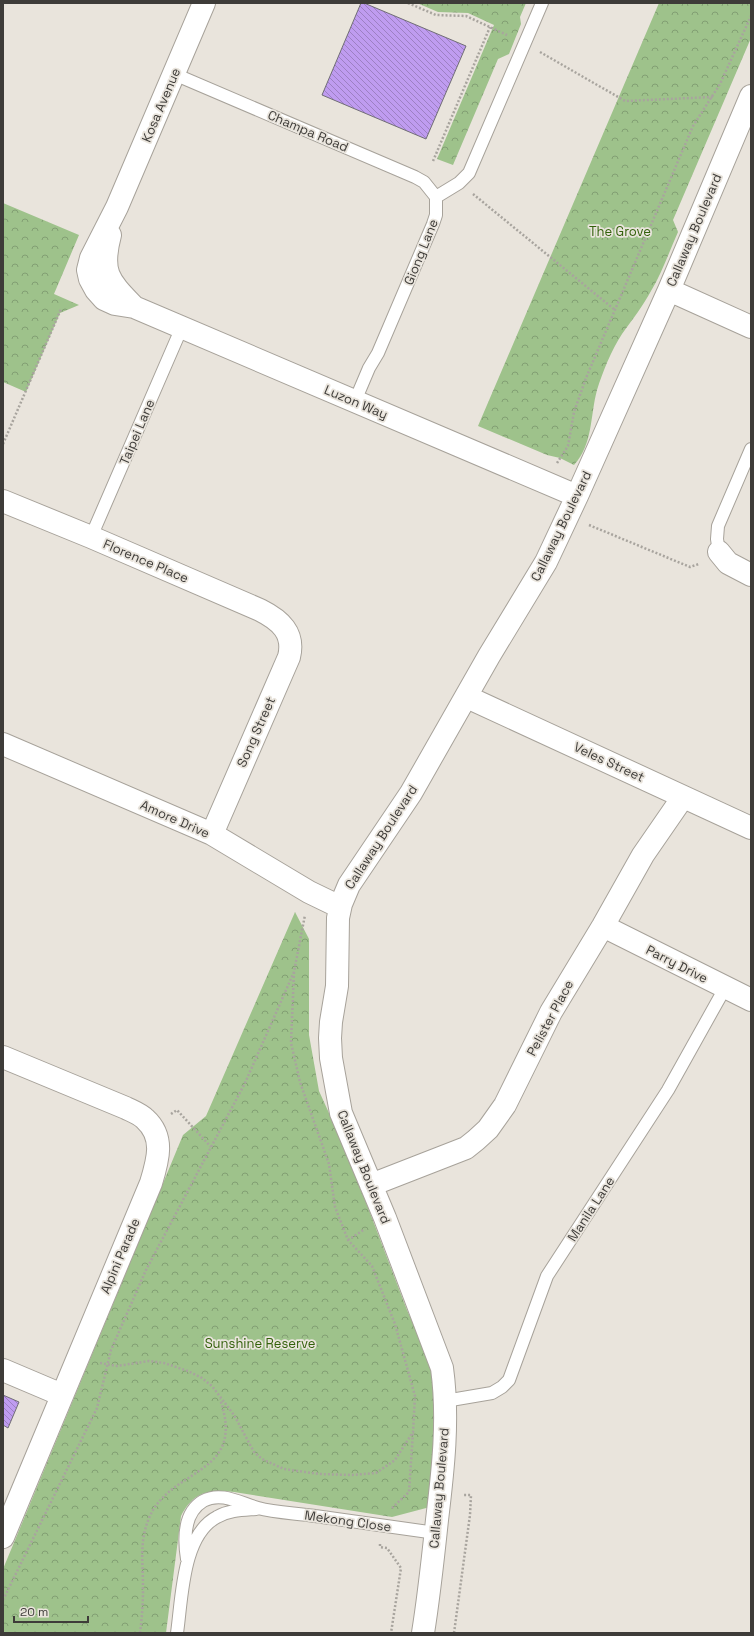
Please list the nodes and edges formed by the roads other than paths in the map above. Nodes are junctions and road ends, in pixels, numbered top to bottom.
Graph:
1 (204, 3) edge
2 (542, 3) edge
3 (174, 74) junction
4 (751, 96) edge
5 (436, 197) junction
6 (99, 276) joint
7 (669, 290) junction
8 (182, 327) junction
9 (751, 327) edge
10 (355, 401) junction
11 (751, 449) edge
12 (578, 496) junction
13 (3, 501) edge
14 (91, 537) junction
15 (721, 555) joint
16 (751, 575) edge
17 (285, 628) joint
18 (467, 697) junction
19 (3, 744) edge
20 (684, 797) junction
21 (751, 828) edge
22 (212, 834) junction
23 (340, 907) junction
24 (603, 926) junction
25 (725, 988) junction
26 (751, 1000) edge
27 (3, 1057) edge
28 (371, 1185) junction
29 (3, 1370) edge
30 (62, 1395) junction
31 (445, 1401) junction
32 (259, 1508) junction
33 (436, 1533) junction
34 (3, 1537) edge
35 (188, 1559) junction
36 (177, 1633) edge
37 (423, 1633) edge

1 - 3 street, Kosa Avenue
2 - 5 lane
3 - 5 lane, Champa Road
3 - 6 street, Kosa Avenue
4 - 7 street, Callaway Boulevard
5 - 10 lane, Giong Lane
6 - 8 street, Luzon Way
7 - 9 street
7 - 12 street, Callaway Boulevard
8 - 10 street, Luzon Way
8 - 14 lane, Taipei Lane
10 - 12 street, Luzon Way
11 - 15 lane
12 - 18 street, Callaway Boulevard
13 - 14 street, Florence Place
14 - 17 street, Florence Place
15 - 16 street
17 - 22 street, Song Street
18 - 20 street, Veles Street
18 - 23 street, Callaway Boulevard
19 - 22 street, Amore Drive
20 - 21 street, Veles Street
20 - 24 street, Pelister Place
22 - 23 street, Amore Drive
23 - 28 street, Callaway Boulevard
24 - 25 street, Parry Drive
24 - 28 street, Pelister Place
25 - 26 street, Parry Drive
25 - 31 lane, Manila Lane
27 - 30 street, Alpini Parade
28 - 31 street, Callaway Boulevard
29 - 30 street
30 - 34 street, Alpini Parade
31 - 33 street, Callaway Boulevard
32 - 33 lane, Mekong Close
32 - 35 lane, Mekong Close
32 - 35 lane, Mekong Close
33 - 37 street, Callaway Boulevard
35 - 36 lane, Mekong Close

